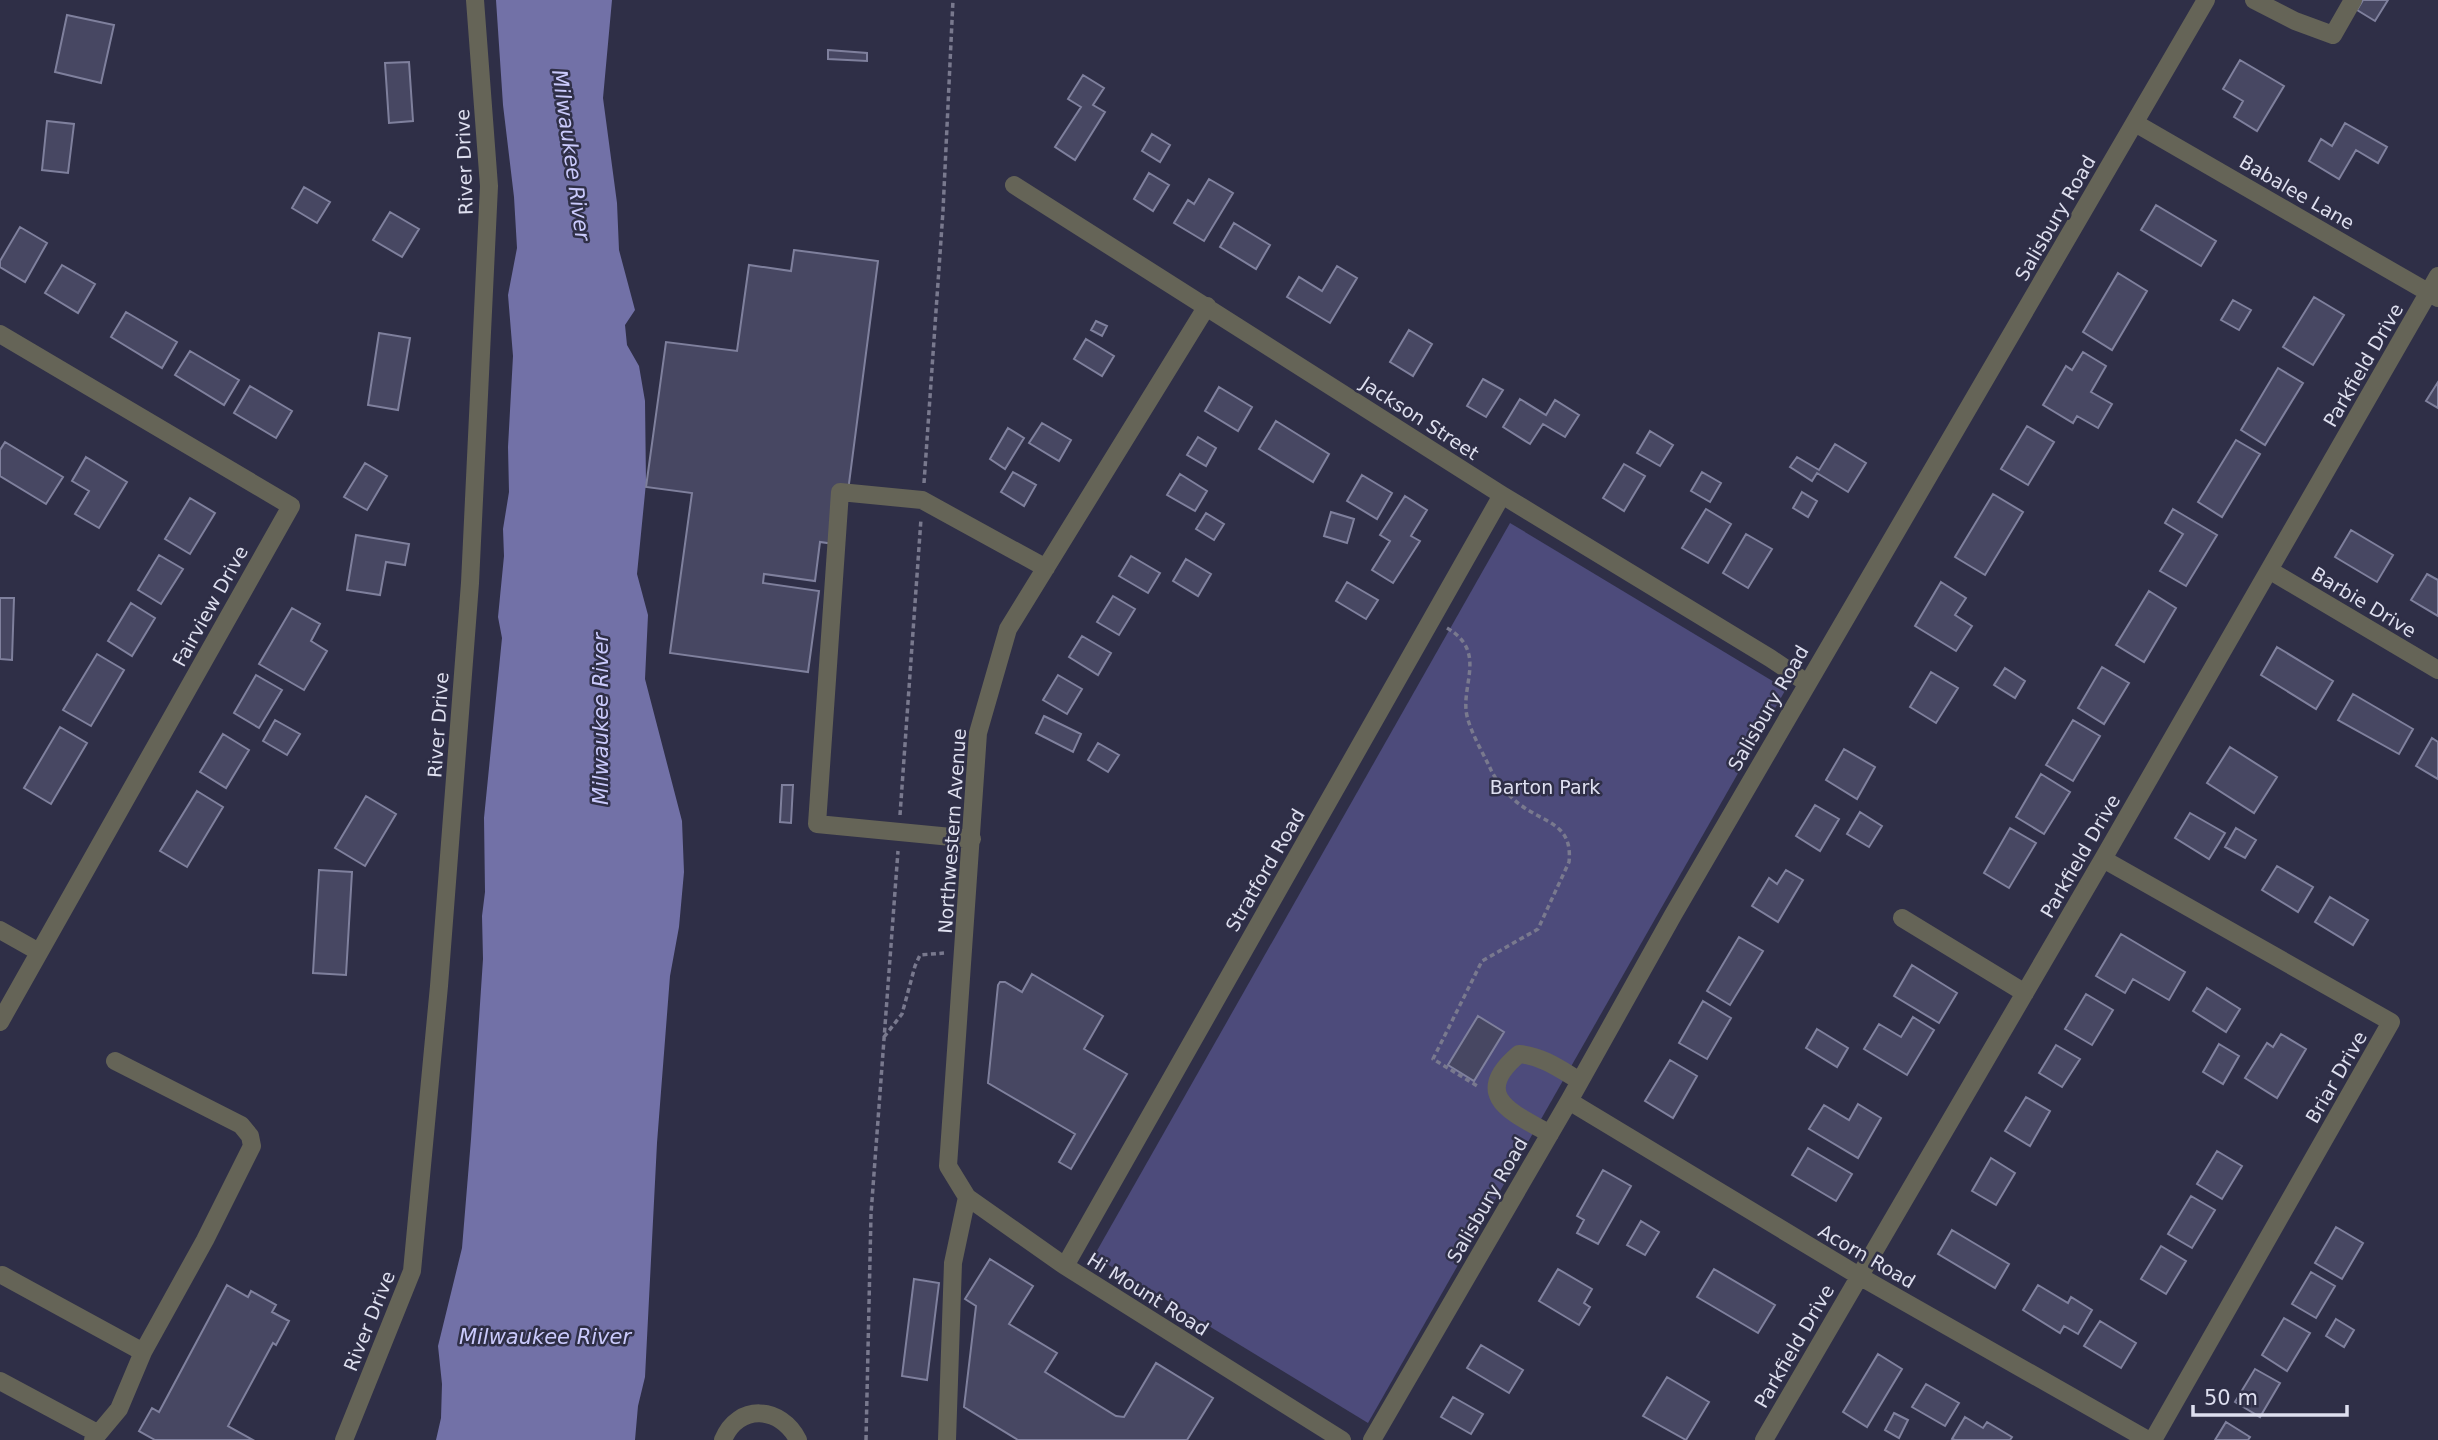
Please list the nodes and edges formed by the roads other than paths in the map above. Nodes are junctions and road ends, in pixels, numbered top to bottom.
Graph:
1 (475, 0) edge
2 (2206, 0) edge
3 (2254, 0) edge
4 (2353, 0) edge
5 (2134, 124) junction
6 (1014, 185) dead end
7 (2435, 289) edge
8 (1207, 306) junction
9 (0, 334) edge
10 (1502, 495) junction
11 (1046, 568) junction
12 (2269, 570) junction
13 (2438, 670) edge
14 (1807, 683) junction
15 (972, 839) junction
16 (2103, 859) junction
17 (1902, 918) dead end
18 (0, 930) edge
19 (39, 952) junction
20 (2025, 993) junction
21 (0, 1022) edge
22 (116, 1061) dead end
23 (1580, 1081) junction
24 (1569, 1101) junction
25 (1550, 1134) junction
26 (948, 1166) joint
27 (967, 1197) junction
28 (1065, 1266) junction
29 (2, 1275) edge
30 (1859, 1276) junction
31 (143, 1352) junction
32 (0, 1381) edge
33 (95, 1437) edge
34 (344, 1440) edge
35 (723, 1440) edge
36 (798, 1440) edge
37 (947, 1440) edge
38 (1342, 1440) edge
39 (1372, 1440) edge
40 (1764, 1440) edge
41 (2148, 1440) edge
42 (2153, 1440) edge

1 - 34 street, River Drive
2 - 5 street, Salisbury Road
3 - 4 street
5 - 7 street, Babalee Lane
5 - 14 street, Salisbury Road
6 - 8 street, Jackson Street
7 - 12 street, Parkfield Drive
8 - 10 street, Jackson Street
8 - 11 street, Northwestern Avenue
9 - 19 street, Fairview Drive
10 - 14 street, Jackson Street
10 - 28 street, Stratford Road
11 - 15 street, Northwestern Avenue
11 - 15 street
12 - 13 street, Barbie Drive
12 - 16 street, Parkfield Drive
14 - 23 street, Salisbury Road
15 - 26 street, Northwestern Avenue
16 - 20 street, Parkfield Drive
16 - 42 street, Briar Drive
17 - 20 street
18 - 19 street
19 - 21 street, Fairview Drive
20 - 30 street, Parkfield Drive
22 - 31 street
23 - 24 street, Salisbury Road
23 - 25 street
24 - 25 street, Salisbury Road
24 - 30 street, Acorn Road
25 - 39 street, Salisbury Road
26 - 27 street, Hi Mount Road
27 - 28 street, Hi Mount Road
27 - 37 street
28 - 38 street, Hi Mount Road
29 - 31 street
30 - 40 street, Parkfield Drive
30 - 41 street, Acorn Road
31 - 33 street
32 - 33 street
35 - 36 street

